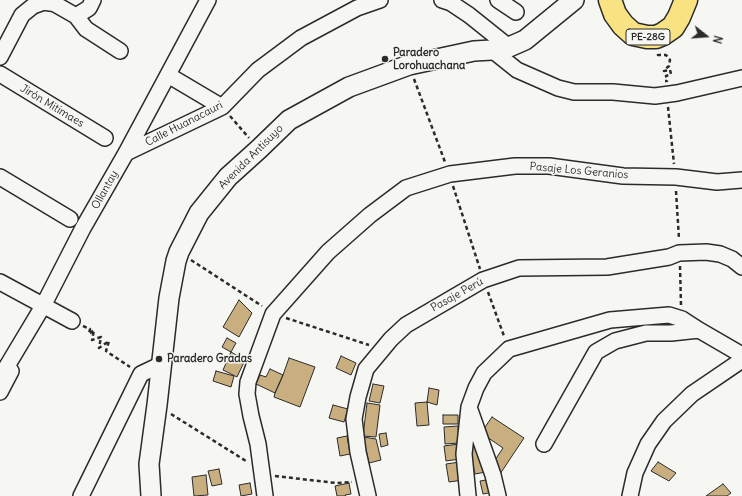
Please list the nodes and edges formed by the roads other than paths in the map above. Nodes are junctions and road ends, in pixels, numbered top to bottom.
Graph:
1 (93, 0) edge
2 (208, 0) edge
3 (380, 0) edge
4 (442, 0) edge
5 (498, 0) edge
6 (574, 0) edge
7 (610, 0) edge
8 (686, 0) edge
9 (355, 4) edge
10 (516, 12) dead end
11 (76, 16) junction
12 (501, 48) junction
13 (120, 51) dead end
14 (0, 58) edge
15 (0, 74) edge
16 (168, 75) junction
17 (742, 78) edge
18 (222, 106) junction
19 (105, 138) dead end
20 (126, 153) junction
21 (0, 177) edge
22 (742, 180) edge
23 (70, 219) dead end
24 (742, 267) edge
25 (0, 282) edge
26 (43, 306) junction
27 (72, 321) dead end
28 (699, 330) junction
29 (742, 355) edge
30 (742, 360) edge
31 (162, 364) junction
32 (0, 378) edge
33 (0, 392) edge
34 (469, 407) junction
35 (544, 444) dead end
36 (80, 496) edge
37 (150, 496) edge
38 (265, 496) edge
39 (368, 496) edge
40 (468, 496) edge
41 (498, 496) edge
42 (630, 496) edge

1 - 11 street
2 - 16 street, Ollantay
3 - 9 street, Calle Huanacauri
4 - 12 street
5 - 10 street
6 - 12 street, Avenida Antisuyo
7 - 8 highway, PE-28G
9 - 18 street, Calle Huanacauri
11 - 13 street
11 - 14 street
12 - 17 street
12 - 31 street, Avenida Antisuyo
15 - 19 street, Jirón Mitimaes
16 - 18 street
16 - 20 street, Ollantay
18 - 20 street, Calle Huanacauri
20 - 26 street, Ollantay
21 - 23 street
22 - 38 street, Pasaje Los Geranios
24 - 39 street, Pasaje Perú
25 - 26 street
26 - 27 street
26 - 32 street, Ollantay
26 - 33 street
28 - 29 street
28 - 34 street
28 - 35 street
30 - 42 street
31 - 36 street
31 - 37 street, Avenida Antisuyo
34 - 40 street
34 - 41 street

